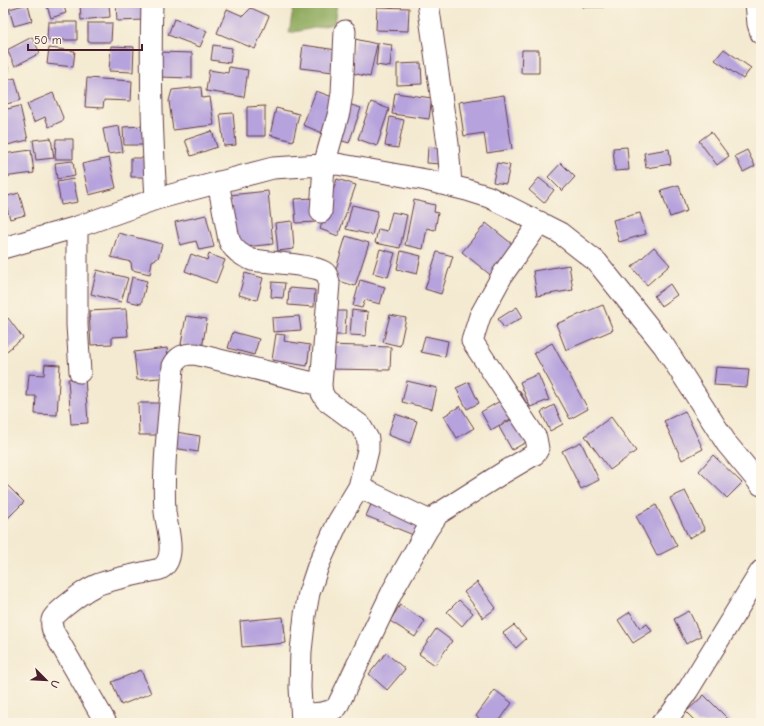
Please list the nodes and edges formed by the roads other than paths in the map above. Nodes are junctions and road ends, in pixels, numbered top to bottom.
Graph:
1 (152, 3) edge
2 (428, 3) edge
3 (756, 3) edge
4 (345, 31) dead end
5 (761, 33) edge
6 (324, 165) junction
7 (218, 182) junction
8 (451, 185) junction
9 (156, 199) junction
10 (321, 212) dead end
11 (540, 222) junction
12 (77, 227) junction
13 (3, 248) edge
14 (80, 372) dead end
15 (321, 385) junction
16 (761, 484) edge
17 (359, 487) junction
18 (432, 522) junction
19 (761, 571) edge
20 (302, 719) edge
21 (106, 723) edge
22 (662, 723) edge

1 - 9 street
2 - 8 street
3 - 5 street
4 - 6 street
6 - 7 street
6 - 8 street
6 - 10 street
7 - 9 street
7 - 15 street
8 - 11 street
9 - 12 street
11 - 16 street
11 - 18 street
12 - 13 street
12 - 14 street
15 - 17 street
15 - 21 street
17 - 18 street
17 - 20 street
18 - 20 street
19 - 22 street

